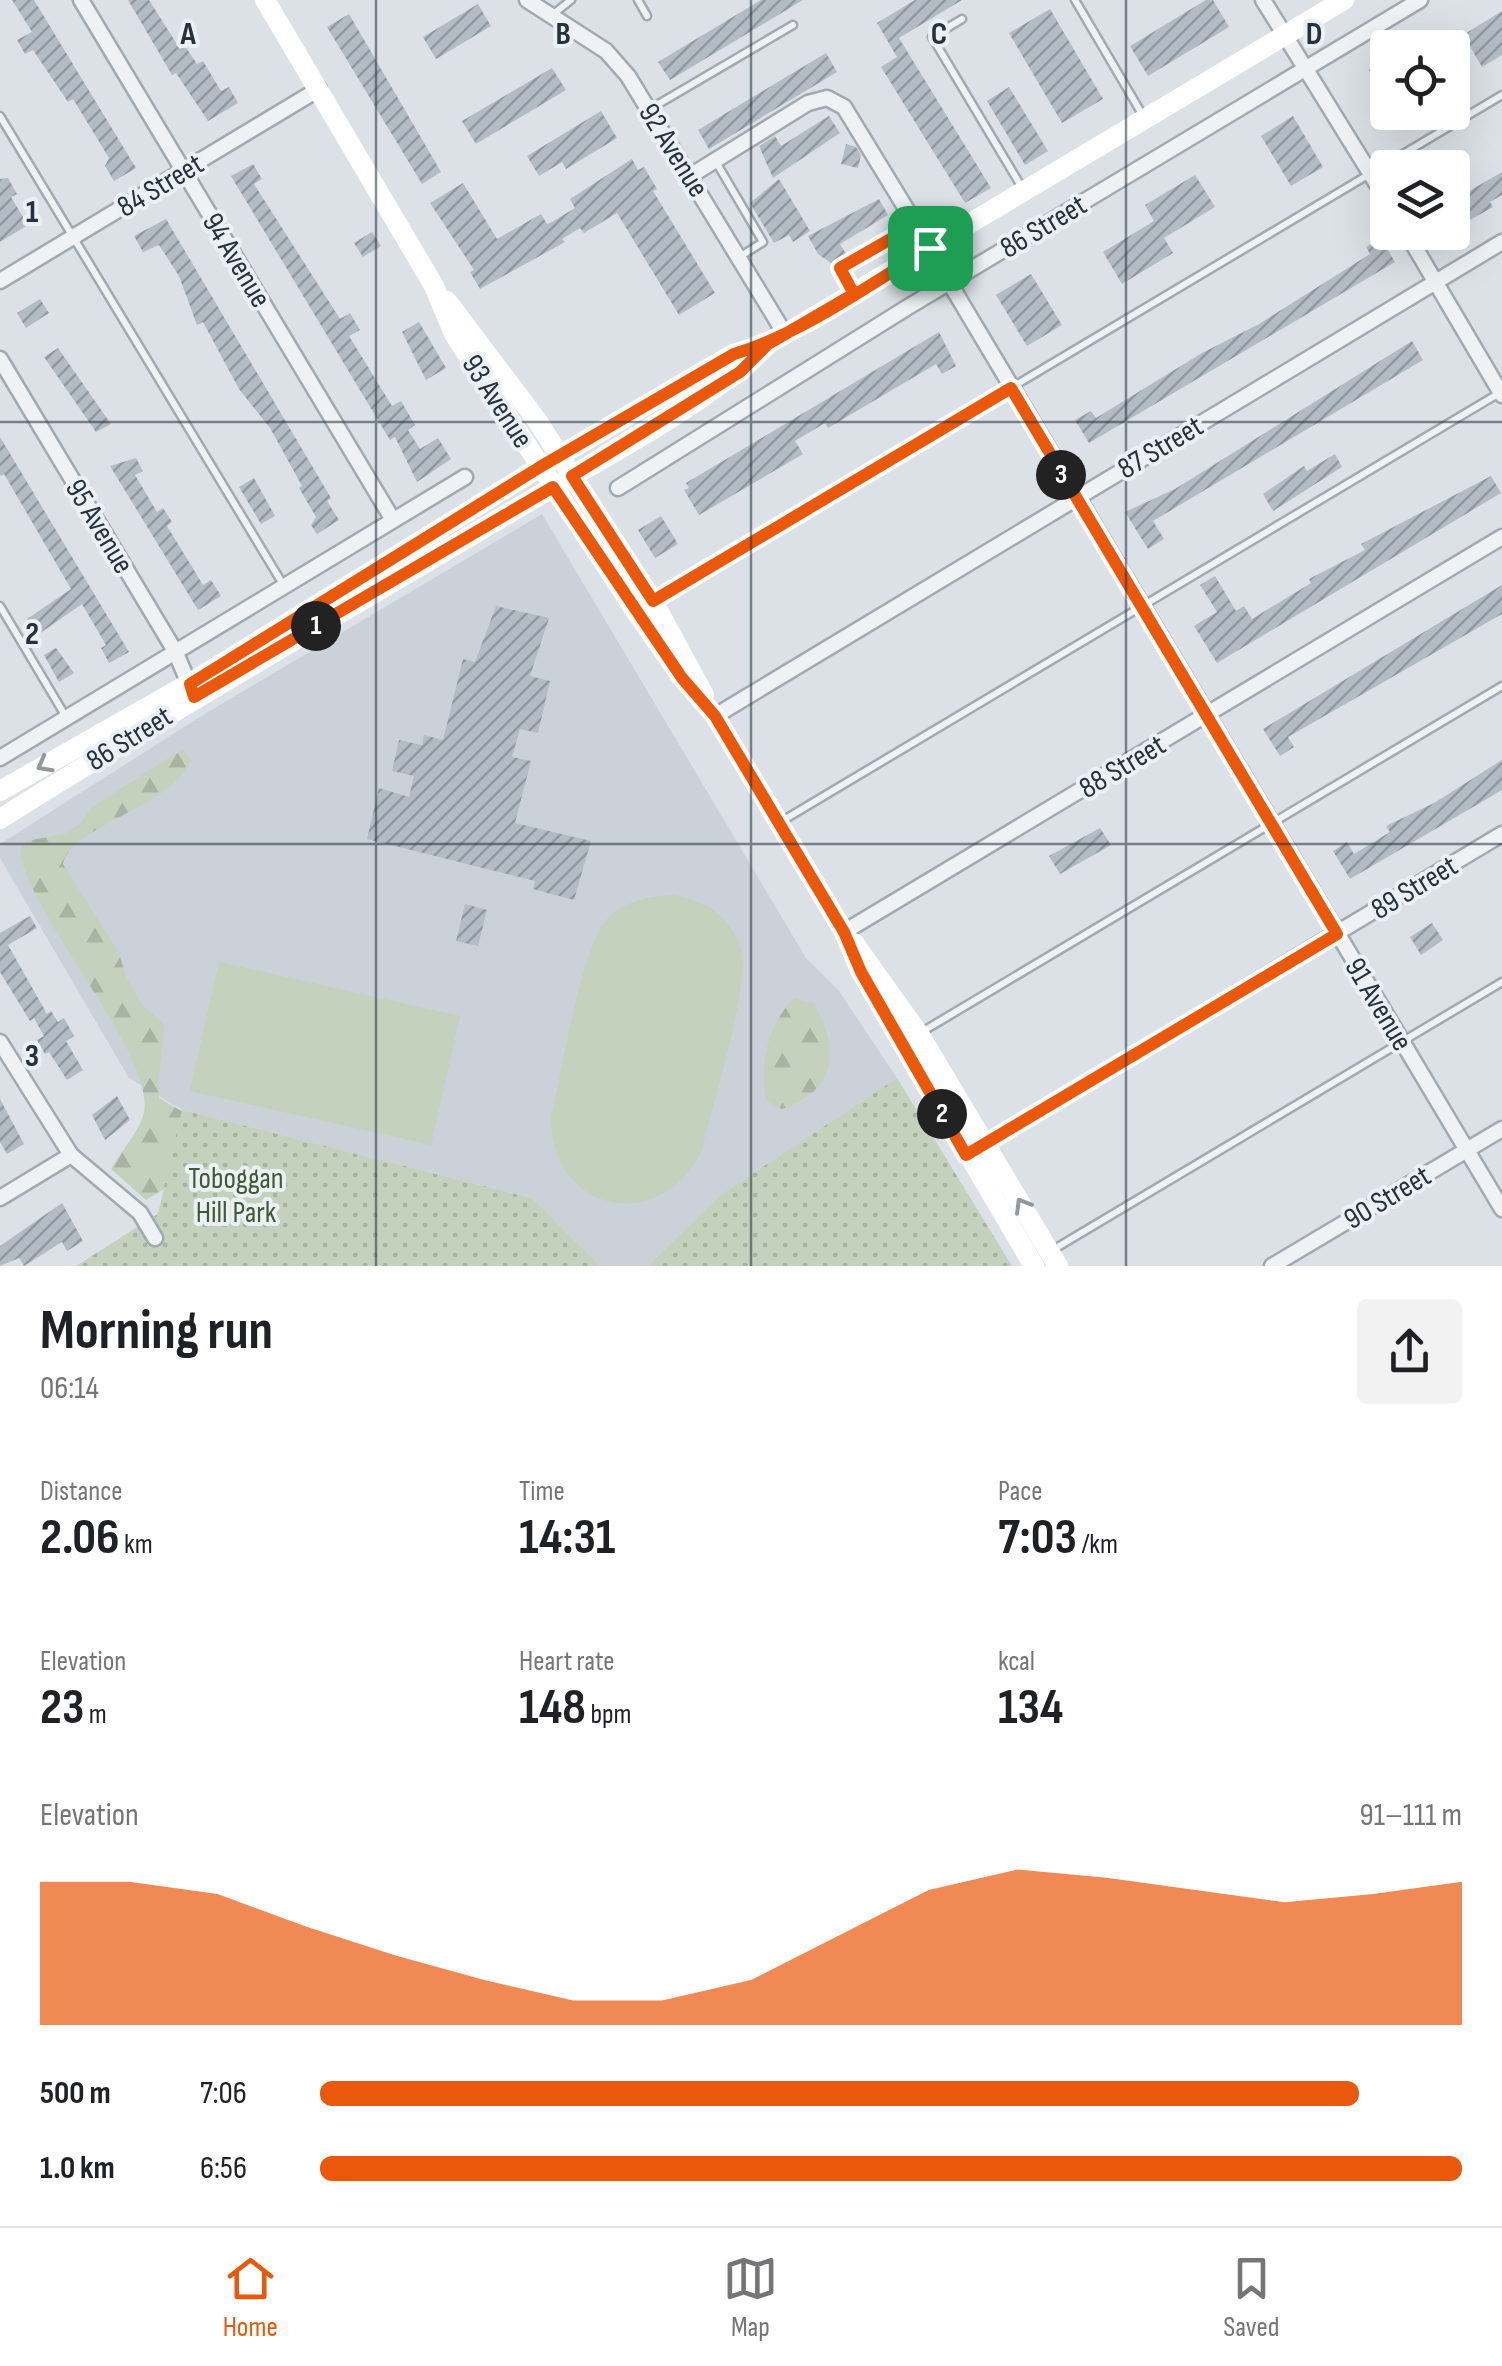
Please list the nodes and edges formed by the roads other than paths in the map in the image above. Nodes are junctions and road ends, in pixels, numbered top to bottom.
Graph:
1 (80, 0) edge
2 (265, 0) edge
3 (526, 0) edge
4 (571, 0) edge
5 (638, 0) edge
6 (1075, 0) edge
7 (1263, 0) edge
8 (1344, 0) edge
9 (1420, 0) edge
10 (550, 16) junction
11 (646, 16) dead end
12 (962, 18) dead end
13 (793, 24) dead end
14 (1286, 35) junction
15 (1306, 68) junction
16 (319, 89) junction
17 (1502, 94) edge
18 (649, 110) junction
19 (0, 116) edge
20 (1145, 119) junction
21 (1410, 150) edge
22 (716, 161) junction
23 (183, 170) junction
24 (1370, 174) joint
25 (690, 176) junction
26 (1025, 192) junction
27 (915, 225) junction
28 (72, 238) junction
29 (1502, 242) edge
30 (930, 248) junction
31 (1416, 250) edge
32 (741, 256) junction
33 (0, 281) edge
34 (949, 282) junction
35 (1435, 282) junction
36 (434, 286) junction
37 (854, 294) junction
38 (777, 339) junction
39 (0, 359) edge
40 (1011, 388) junction
41 (1502, 393) edge
42 (560, 456) junction
43 (540, 467) junction
44 (572, 476) junction
45 (465, 477) dead end
46 (553, 487) junction
47 (618, 488) dead end
48 (1075, 498) junction
49 (393, 520) junction
50 (1502, 537) edge
51 (284, 587) junction
52 (653, 601) junction
53 (0, 606) edge
54 (1139, 608) junction
55 (175, 652) junction
56 (1502, 686) edge
57 (192, 690) junction
58 (712, 711) junction
59 (1204, 716) junction
60 (67, 718) junction
61 (0, 758) edge
62 (0, 791) edge
63 (0, 819) edge
64 (779, 823) junction
65 (1271, 826) junction
66 (1502, 834) edge
67 (844, 932) junction
68 (1337, 934) junction
69 (1502, 982) edge
70 (919, 1034) junction
71 (0, 1042) edge
72 (1402, 1043) junction
73 (1502, 1128) edge
74 (986, 1143) junction
75 (1467, 1150) junction
76 (71, 1155) junction
77 (966, 1155) junction
78 (0, 1198) edge
79 (1502, 1209) edge
80 (155, 1238) dead end
81 (1048, 1261) edge
82 (1272, 1266) edge

1 - 23 street, 94 Avenue
2 - 16 main road, 93 Avenue
3 - 10 street, 92 Avenue
4 - 10 lane
5 - 11 lane
6 - 20 lane
7 - 14 street
8 - 14 main road, 86 Street
9 - 15 street, 86 Street
10 - 18 street, 92 Avenue
12 - 26 lane
13 - 18 lane
14 - 15 street
14 - 20 main road, 86 Street
15 - 24 street
15 - 34 street, 86 Street
16 - 23 street, 84 Street
16 - 36 main road, 93 Avenue
17 - 21 lane
18 - 25 street, 92 Avenue
19 - 28 lane
20 - 26 main road, 86 Street
22 - 25 street
22 - 27 street
22 - 32 lane
23 - 28 street, 84 Street
23 - 49 street, 94 Avenue
24 - 40 lane
25 - 32 street, 92 Avenue
26 - 30 main road, 86 Street
27 - 30 street
27 - 37 lane
28 - 33 street, 84 Street
28 - 51 lane
29 - 35 street, 87 Street
30 - 37 main road, 86 Street
31 - 35 street
32 - 38 street, 92 Avenue
34 - 40 street, 91 Avenue
34 - 47 street, 86 Street
35 - 41 street
35 - 48 street, 87 Street
36 - 42 main road, 93 Avenue
36 - 43 main road, 93 Avenue
37 - 38 main road, 86 Street
38 - 42 main road, 86 Street
38 - 44 main road, 86 Street
39 - 55 street, 95 Avenue
40 - 48 street, 91 Avenue
40 - 52 lane
41 - 54 lane
42 - 43 main road, 86 Street
42 - 44 main road, 93 Avenue
43 - 46 main road, 93 Avenue
43 - 57 main road, 86 Street
44 - 46 main road, 86 Street
44 - 52 main road, 93 Avenue
45 - 49 street, 86 Street
46 - 57 main road, 86 Street
46 - 58 main road, 93 Avenue
48 - 54 street, 91 Avenue
48 - 58 street, 87 Street
49 - 51 street, 86 Street
50 - 59 street, 88 Street
51 - 55 street, 86 Street
52 - 58 main road, 93 Avenue
53 - 60 lane
54 - 59 street, 91 Avenue
54 - 64 lane
55 - 57 street, 95 Avenue
55 - 60 street, 86 Street
56 - 65 lane
57 -> 62 main road, 86 Street
57 - 63 main road, 86 Street
58 - 64 main road, 93 Avenue
59 - 65 street, 91 Avenue
59 - 67 street, 88 Street
60 - 61 street, 86 Street
64 - 67 main road, 93 Avenue
65 - 68 street, 91 Avenue
65 - 70 lane
66 - 68 street, 89 Street
67 - 70 main road, 93 Avenue
67 - 77 main road, 93 Avenue
68 - 72 street, 91 Avenue
68 - 74 street, 89 Street
69 - 72 lane
70 - 74 main road, 93 Avenue
71 - 76 street
72 - 75 street, 91 Avenue
72 - 81 lane
73 - 75 street, 90 Street
74 - 77 street, 89 Street
81 -> 74 main road, 93 Avenue
75 - 79 street, 91 Avenue
75 - 82 street, 90 Street
76 - 78 street
76 - 80 street
77 - 81 main road, 93 Avenue

